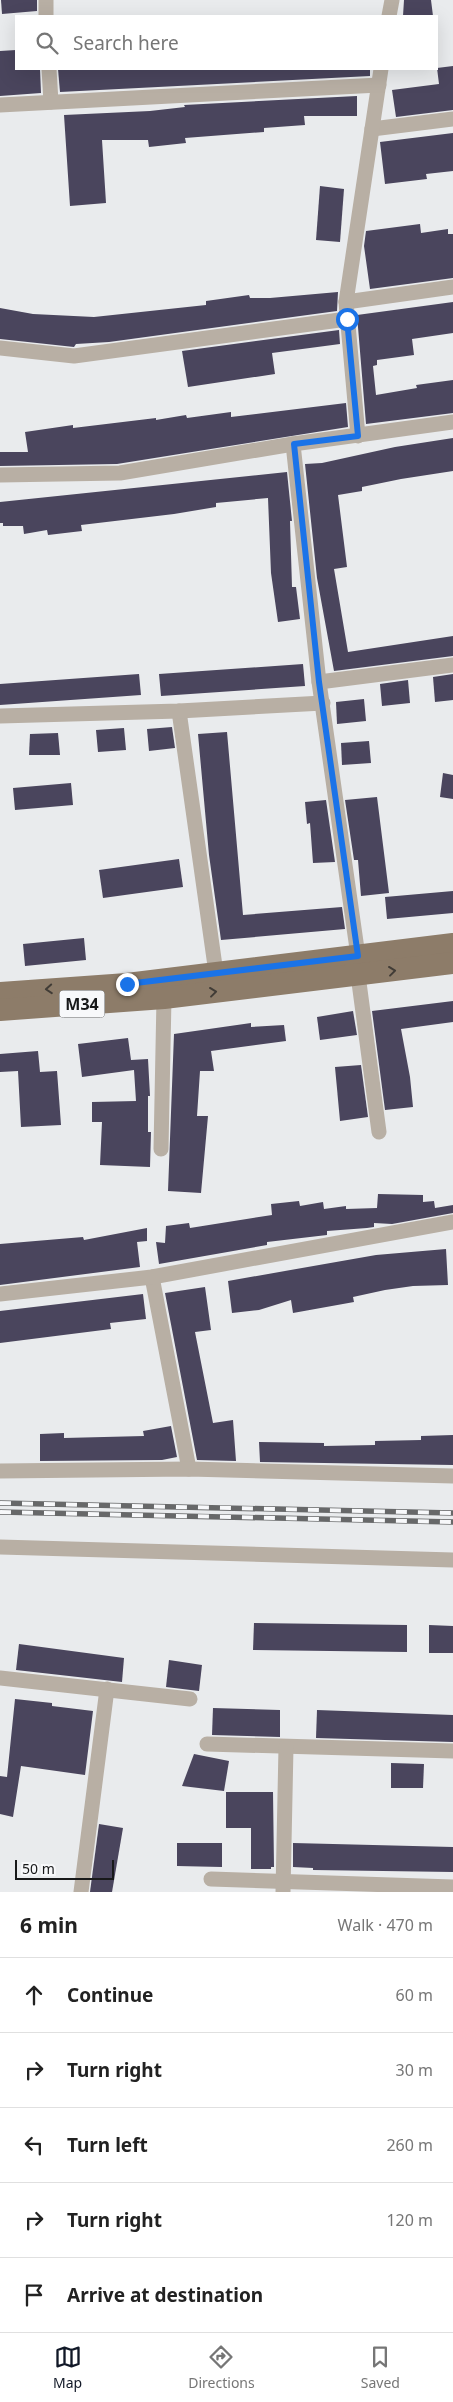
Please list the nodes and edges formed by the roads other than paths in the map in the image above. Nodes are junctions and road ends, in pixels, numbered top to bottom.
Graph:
1 (46, 0) edge
2 (392, 0) edge
3 (46, 15) edge
4 (389, 15) edge
5 (49, 70) edge
6 (381, 70) edge
7 (379, 85) junction
8 (51, 102) junction
9 (0, 105) edge
10 (453, 119) edge
11 (372, 129) junction
12 (453, 288) edge
13 (346, 302) junction
14 (347, 319) junction
15 (0, 348) edge
16 (453, 422) edge
17 (358, 436) junction
18 (294, 444) junction
19 (0, 475) edge
20 (453, 665) edge
21 (319, 682) junction
22 (323, 702) junction
23 (179, 711) junction
24 (0, 716) edge
25 (453, 944) edge
26 (453, 963) edge
27 (358, 966) junction
28 (216, 973) junction
29 (0, 993) edge
30 (164, 998) junction
31 (0, 1010) edge
32 (379, 1132) dead end
33 (162, 1149) dead end
34 (453, 1222) edge
35 (152, 1277) junction
36 (0, 1294) edge
37 (188, 1469) junction
38 (0, 1472) edge
39 (453, 1476) edge
40 (0, 1547) edge
41 (453, 1560) edge
42 (0, 1678) edge
43 (107, 1689) junction
44 (190, 1699) dead end
45 (207, 1744) dead end
46 (286, 1747) junction
47 (453, 1751) edge
48 (211, 1879) dead end
49 (453, 1886) edge
50 (283, 1888) edge
51 (81, 1892) edge

1 - 3 street
2 - 4 street
5 - 8 street
6 - 7 street
7 - 8 street
7 - 11 street
8 - 9 street
10 - 11 street
11 - 13 street
12 - 13 street
13 - 14 street
14 - 15 street
14 - 17 street
16 - 17 street
17 - 18 street
18 - 19 street
18 - 21 street
20 - 21 street
21 - 22 street
22 - 23 street
22 - 27 street
23 - 24 street
23 - 28 street
25 - 27 main road, M34
27 -> 26 main road, M34
27 - 28 main road, M34
30 -> 27 main road, M34
27 - 32 street
28 -> 29 main road, M34
30 - 31 main road, M34
30 - 33 street
34 - 35 street
35 - 36 street
35 - 37 street
37 - 38 street
37 - 39 street
40 - 41 street
42 - 43 street
43 - 44 street
43 - 51 street
45 - 46 street
46 - 47 street
46 - 50 street
48 - 50 street
49 - 50 street

